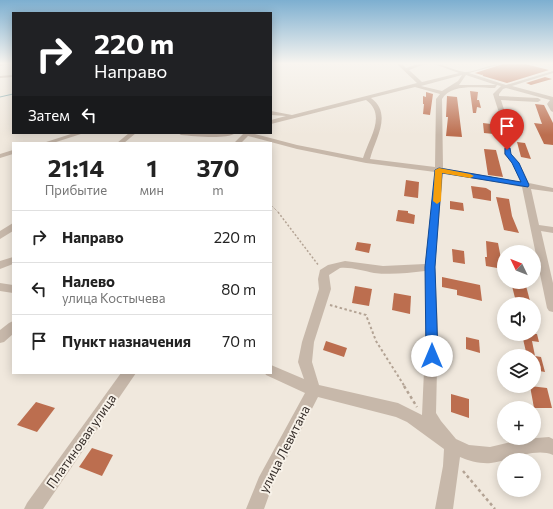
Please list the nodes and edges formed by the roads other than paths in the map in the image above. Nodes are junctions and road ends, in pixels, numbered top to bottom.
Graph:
1 (408, 88) edge
2 (451, 88) edge
3 (478, 88) edge
4 (492, 88) edge
5 (501, 88) edge
6 (510, 88) edge
7 (495, 93) junction
8 (367, 98) junction
9 (552, 101) edge
10 (553, 110) edge
11 (272, 113) edge
12 (293, 117) junction
13 (272, 122) edge
14 (78, 134) edge
15 (131, 134) edge
16 (196, 134) edge
17 (222, 134) edge
18 (247, 134) edge
19 (50, 142) edge
20 (121, 142) edge
21 (238, 142) edge
22 (12, 152) edge
23 (0, 156) edge
24 (366, 161) junction
25 (439, 170) junction
26 (526, 185) junction
27 (553, 190) edge
28 (12, 227) edge
29 (535, 227) junction
30 (553, 230) edge
31 (0, 236) edge
32 (12, 260) edge
33 (0, 265) edge
34 (430, 267) junction
35 (0, 288) edge
36 (12, 289) edge
37 (553, 308) edge
38 (12, 327) edge
39 (0, 338) edge
40 (272, 371) edge
41 (128, 374) edge
42 (314, 390) junction
43 (451, 445) junction
44 (552, 445) edge
45 (33, 509) edge
46 (255, 509) edge
47 (444, 509) edge

1 - 8 street
2 - 25 street
3 - 7 street
4 - 7 street
5 - 7 street
6 - 9 street
7 - 9 street
7 - 26 street
8 - 12 street
8 - 24 street
9 - 10 street
11 - 12 street
12 - 13 street
14 - 19 street
15 - 20 street
16 - 17 street
18 - 21 street
18 - 24 street
22 - 23 street
24 - 25 street
25 - 26 street
25 - 34 street
26 - 27 street
26 - 29 street
28 - 31 street
29 - 30 street
29 - 37 street
32 - 33 street
34 - 42 street
34 - 43 street
35 - 36 street
38 - 39 street
40 - 42 street
41 - 45 street, Платиновая улица
42 - 43 street
42 - 46 street, улица Левитана
43 - 44 street
43 - 47 street

